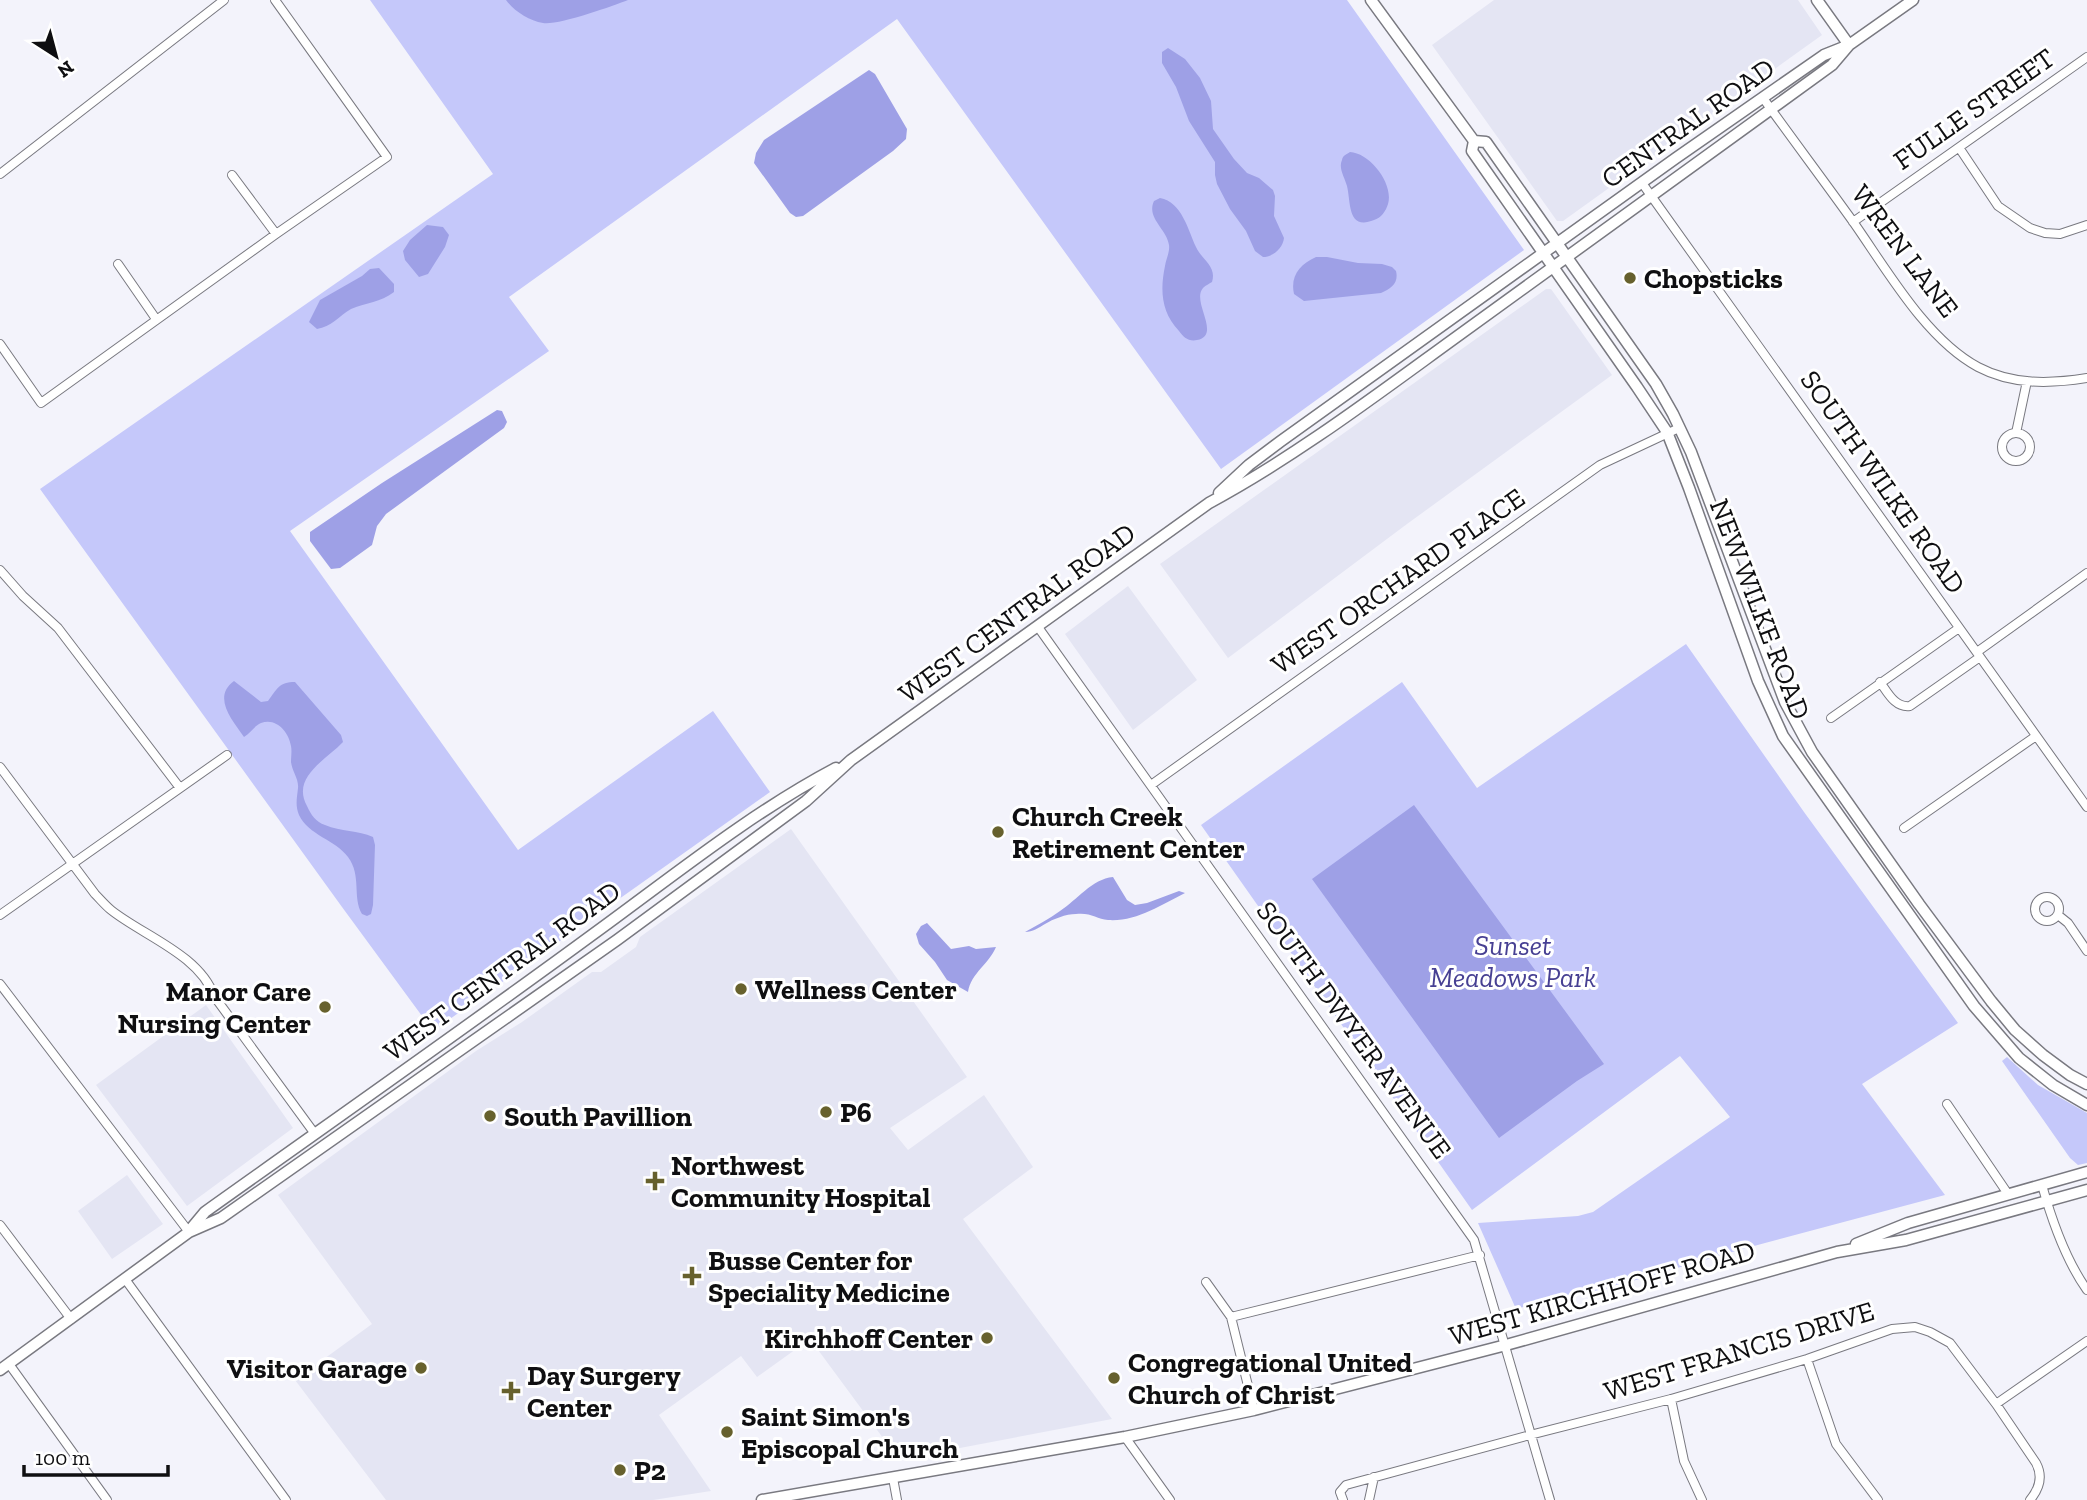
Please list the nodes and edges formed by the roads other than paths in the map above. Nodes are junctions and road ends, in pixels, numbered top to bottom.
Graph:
1 (224, 0) edge
2 (275, 0) edge
3 (1371, 0) edge
4 (1816, 0) edge
5 (1913, 0) edge
6 (1849, 45) junction
7 (2087, 57) edge
8 (1763, 98) junction
9 (1771, 109) junction
10 (1474, 141) junction
11 (1960, 149) junction
12 (0, 174) edge
13 (232, 175) dead end
14 (1642, 183) junction
15 (1652, 197) junction
16 (1853, 222) junction
17 (2087, 225) edge
18 (276, 234) junction
19 (1556, 244) junction
20 (1543, 253) junction
21 (1567, 258) junction
22 (118, 264) dead end
23 (1553, 268) junction
24 (156, 319) junction
25 (0, 344) edge
26 (2087, 378) edge
27 (2027, 381) junction
28 (1679, 428) junction
29 (1667, 432) junction
30 (2016, 433) dead end
31 (1209, 503) junction
32 (0, 570) edge
33 (2087, 573) edge
34 (1038, 627) junction
35 (1959, 628) junction
36 (1978, 654) junction
37 (1880, 682) junction
38 (1830, 718) dead end
39 (2036, 736) junction
40 (227, 755) dead end
41 (851, 760) junction
42 (0, 767) edge
43 (1151, 785) junction
44 (180, 788) junction
45 (2087, 807) edge
46 (1904, 828) dead end
47 (72, 864) junction
48 (0, 915) edge
49 (2058, 915) dead end
50 (2087, 951) edge
51 (0, 984) edge
52 (2087, 1084) edge
53 (1947, 1104) dead end
54 (2087, 1105) edge
55 (315, 1134) junction
56 (2087, 1172) edge
57 (2042, 1185) junction
58 (2087, 1190) edge
59 (2008, 1194) junction
60 (2047, 1202) junction
61 (0, 1225) edge
62 (189, 1232) junction
63 (1837, 1252) junction
64 (1480, 1255) junction
65 (125, 1279) junction
66 (1206, 1282) dead end
67 (2085, 1285) edge
68 (1231, 1317) junction
69 (71, 1319) junction
70 (2087, 1341) edge
71 (1506, 1345) junction
72 (1807, 1359) junction
73 (4, 1367) edge
74 (1671, 1399) junction
75 (1996, 1404) junction
76 (1254, 1410) junction
77 (1530, 1435) junction
78 (1125, 1437) junction
79 (893, 1478) junction
80 (1374, 1478) junction
81 (107, 1500) edge
82 (286, 1500) edge
83 (762, 1500) edge
84 (897, 1500) edge
85 (1171, 1500) edge
86 (1343, 1500) edge
87 (1369, 1500) edge
88 (1550, 1500) edge
89 (1702, 1500) edge
90 (1878, 1500) edge
91 (2031, 1500) edge

1 - 12 street
2 - 18 street
3 - 10 main road
4 - 6 main road
5 - 6 main road, CENTRAL ROAD
6 - 8 main road, CENTRAL ROAD
6 - 9 main road, CENTRAL ROAD
7 - 11 street, FULLE STREET
8 - 9 street, WREN LANE
8 - 14 main road, CENTRAL ROAD
9 - 15 main road, CENTRAL ROAD
9 - 16 street, WREN LANE
10 - 19 main road, NEW WILKE ROAD
10 - 20 main road, NEW WILKE ROAD
11 - 16 street, FULLE STREET
11 - 17 street
13 - 18 street
14 - 15 street, SOUTH WILKE ROAD
14 - 19 main road, CENTRAL ROAD
15 - 21 main road, CENTRAL ROAD
15 - 35 street, SOUTH WILKE ROAD
16 - 27 street, WREN LANE
18 - 24 street
19 - 20 main road, WEST CENTRAL ROAD
19 - 21 main road, NEW WILKE ROAD
20 - 23 main road, NEW WILKE ROAD
20 - 31 main road, WEST CENTRAL ROAD
21 - 23 main road, WEST CENTRAL ROAD
21 - 28 main road, NEW WILKE ROAD
22 - 24 street
23 - 29 main road, NEW WILKE ROAD
23 - 31 main road, WEST CENTRAL ROAD
24 - 25 street
26 - 27 street, WREN LANE
27 - 30 street
28 - 29 street, WEST ORCHARD PLACE
28 - 52 main road, NEW WILKE ROAD
29 - 43 street, WEST ORCHARD PLACE
29 - 54 main road, NEW WILKE ROAD
31 - 34 main road, WEST CENTRAL ROAD
32 - 44 street
33 - 36 street
34 - 41 main road, WEST CENTRAL ROAD
34 - 43 street, SOUTH DWYER AVENUE
35 - 36 street, SOUTH WILKE ROAD
35 - 37 street
36 - 37 street
36 - 39 street, SOUTH WILKE ROAD
37 - 38 street
39 - 45 street, SOUTH WILKE ROAD
39 - 46 street
40 - 44 street
41 - 55 main road, WEST CENTRAL ROAD
41 - 62 main road, WEST CENTRAL ROAD
42 - 47 street
43 - 64 street, SOUTH DWYER AVENUE
44 - 47 street
47 - 48 street
47 - 55 street
49 - 50 street
51 - 62 street
53 - 59 street
55 - 62 main road, WEST CENTRAL ROAD
56 - 57 main road, WEST KIRCHHOFF ROAD
57 - 59 main road, WEST KIRCHHOFF ROAD
57 - 60 street
58 - 60 main road, WEST KIRCHHOFF ROAD
59 - 63 main road, WEST KIRCHHOFF ROAD
60 - 63 main road, WEST KIRCHHOFF ROAD
60 - 67 street
61 - 69 street
62 - 65 main road, WEST CENTRAL ROAD
63 - 71 main road, WEST KIRCHHOFF ROAD
64 - 68 street
64 - 71 street, SOUTH DWYER AVENUE
65 - 69 main road, WEST CENTRAL ROAD
65 - 82 street
66 - 68 street
68 - 76 street
69 - 73 main road, WEST CENTRAL ROAD
70 - 75 street
71 - 76 main road, WEST KIRCHHOFF ROAD
71 - 77 street, SOUTH DWYER AVENUE
72 - 74 street, WEST FRANCIS DRIVE
72 - 75 street, WEST FRANCIS DRIVE
72 - 90 street
73 - 81 street
74 - 77 street, WEST FRANCIS DRIVE
74 - 89 street
75 - 91 street, WEST FRANCIS DRIVE
76 - 78 main road, WEST KIRCHHOFF ROAD
77 - 80 street, WEST FRANCIS DRIVE
77 - 88 street, SOUTH DWYER AVENUE
78 - 79 main road, WEST KIRCHHOFF ROAD
78 - 85 street
79 - 83 main road, WEST KIRCHHOFF ROAD
79 - 84 street
80 - 86 street, WEST FRANCIS DRIVE
80 - 87 street

